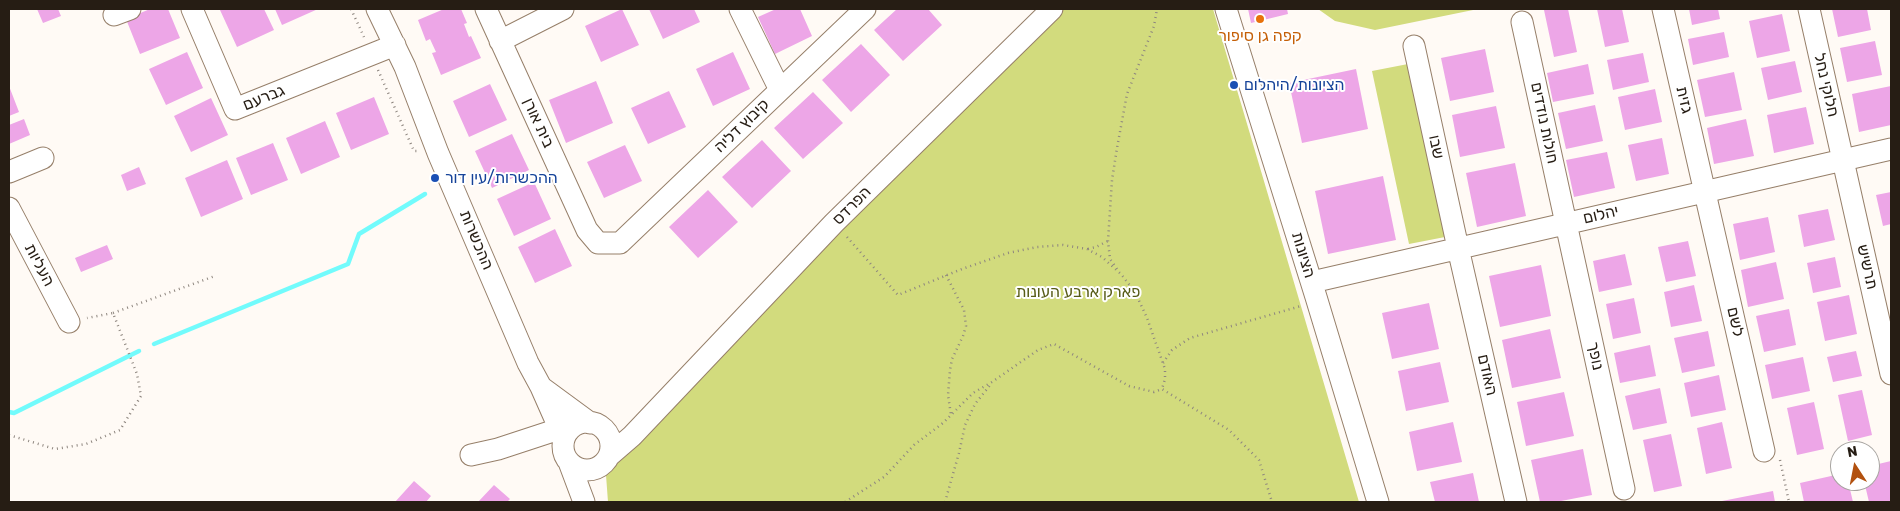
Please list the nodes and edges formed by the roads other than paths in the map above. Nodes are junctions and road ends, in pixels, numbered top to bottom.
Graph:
1 (192, 9) edge
2 (377, 9) edge
3 (486, 9) edge
4 (563, 9) edge
5 (740, 9) edge
6 (865, 9) edge
7 (1052, 9) edge
8 (1226, 9) edge
9 (1663, 9) edge
10 (1809, 9) edge
11 (1522, 22) dead end
12 (500, 41) junction
13 (395, 45) junction
14 (1414, 46) dead end
15 (780, 90) junction
16 (1891, 149) edge
17 (43, 158) dead end
18 (1843, 160) junction
19 (9, 172) edge
20 (1705, 192) junction
21 (9, 208) edge
22 (1566, 223) junction
23 (620, 243) joint
24 (1458, 248) junction
25 (1315, 291) junction
26 (69, 322) road end
27 (1891, 374) edge
28 (541, 386) junction
29 (657, 409) junction
30 (596, 425) junction
31 (562, 434) junction
32 (1764, 452) dead end
33 (471, 455) dead end
34 (605, 460) junction
35 (569, 462) junction
36 (1624, 489) dead end
37 (584, 502) edge
38 (594, 502) edge
39 (1378, 502) edge
40 (1516, 502) edge

1 - 13 street, גברעם
2 - 13 street, ההכשרות
3 - 12 street, בית אורן
4 - 12 street
5 - 15 street
6 - 15 street, קיבוץ דליה
7 - 29 street, הפרדס
8 - 25 street, הציונות
9 - 20 street, גזית
10 - 18 street, חלוקי נחל
11 - 22 street, חולות נודדים
12 - 23 street, בית אורן
13 - 28 street, ההכשרות
14 - 24 street, שבו
15 - 23 street, קיבוץ דליה
16 - 18 street, יהלום
17 - 19 street
18 - 20 street, יהלום
18 - 27 street, תרשיש
20 - 22 street, יהלום
20 - 32 street, לשם
21 - 26 street, העליות
22 - 24 street, יהלום
22 - 36 street, נופך
24 - 25 street, יהלום
24 - 40 street, האודם
25 - 39 street, הציונות
28 - 30 street, ההכשרות
28 - 31 street, ההכשרות
29 - 30 street, הפרדס
29 - 34 street, הפרדס
30 - 31 street
30 - 34 street
31 - 33 street
31 - 35 street
34 - 35 street
34 - 38 street
35 - 37 street

